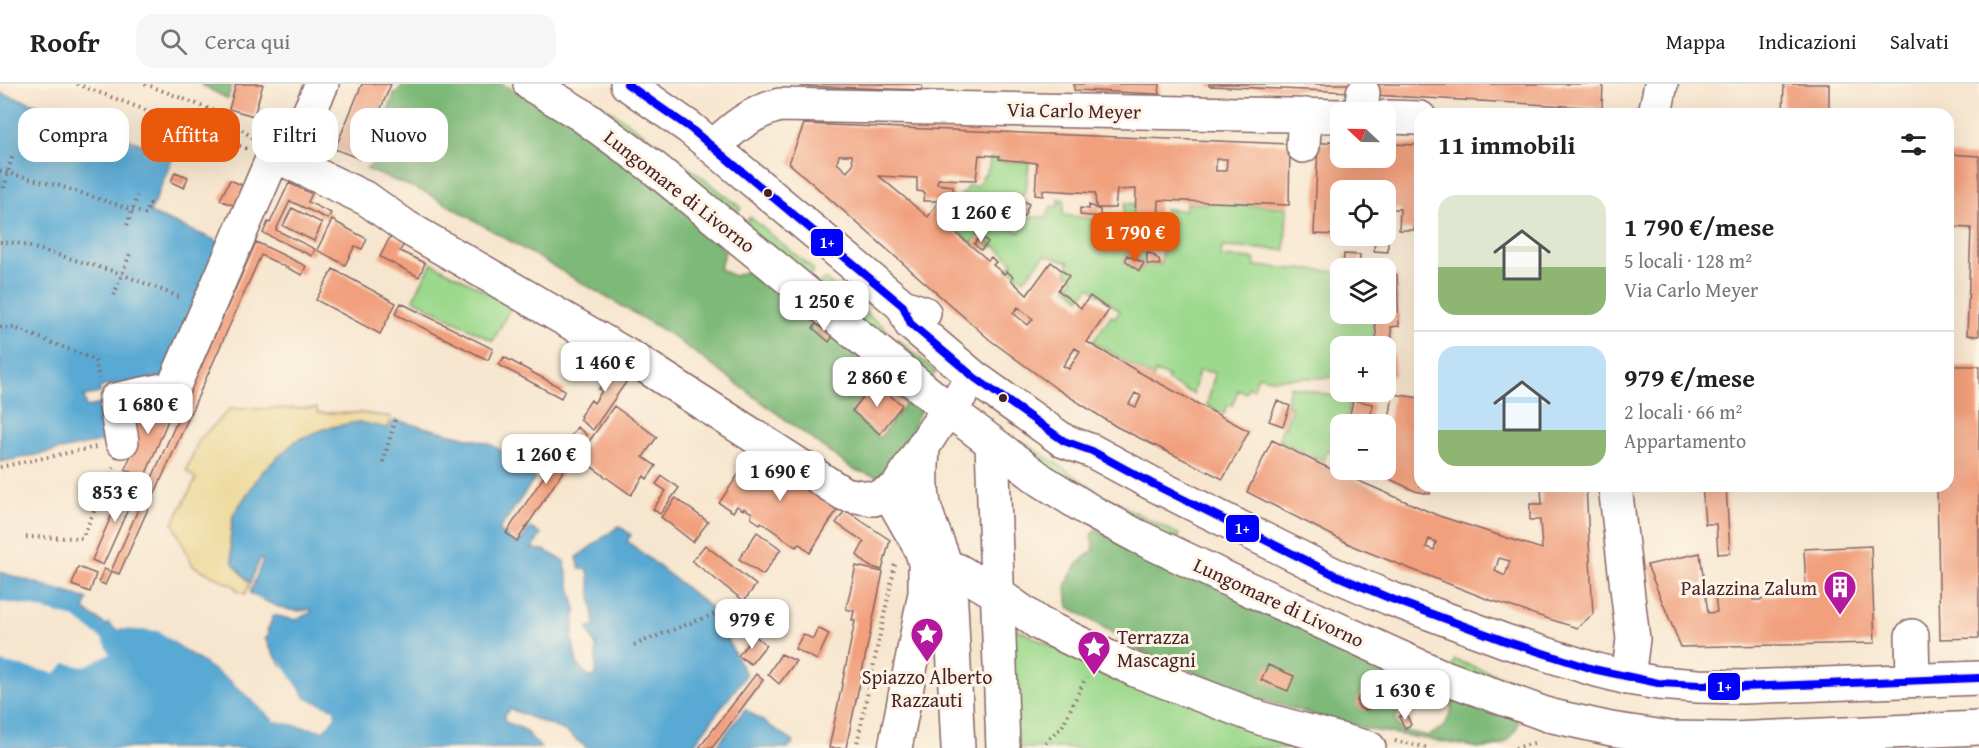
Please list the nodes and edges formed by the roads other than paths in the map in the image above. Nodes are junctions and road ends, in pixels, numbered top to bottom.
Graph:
1 (322, 84) edge
2 (530, 84) edge
3 (627, 84) edge
4 (1661, 84) edge
5 (306, 108) edge
6 (1656, 108) edge
7 (1396, 117) edge
8 (1414, 118) edge
9 (1330, 119) edge
10 (713, 147) junction
11 (271, 162) edge
12 (287, 162) edge
13 (903, 306) junction
14 (975, 378) junction
15 (950, 410) junction
16 (992, 443) junction
17 (120, 449) road end
18 (1092, 451) junction
19 (1616, 492) edge
20 (906, 501) junction
21 (996, 579) junction
22 (944, 585) junction
23 (1912, 636) dead end
24 (1628, 678) junction
25 (1979, 678) edge
26 (1913, 680) junction
27 (1979, 728) edge
28 (899, 740) edge
29 (958, 748) edge
30 (1003, 748) edge
31 (1369, 748) edge

1 - 5 street
2 - 15 street, Lungomare di Livorno
3 - 10 street
4 - 6 street
7 - 8 street
9 - 10 street, Via Carlo Meyer
10 - 13 street
11 - 17 street
12 - 20 street
13 - 14 street
13 - 18 street
14 - 15 street
14 - 18 street
15 - 16 street, Lungomare di Livorno
15 - 20 street
16 - 21 street
16 - 27 street, Lungomare di Livorno
18 - 24 street
19 - 24 street
20 - 22 street
21 - 22 street
21 - 30 street
21 - 31 street
22 - 28 street
22 - 29 street
23 - 26 street
24 - 26 street
25 - 26 street

